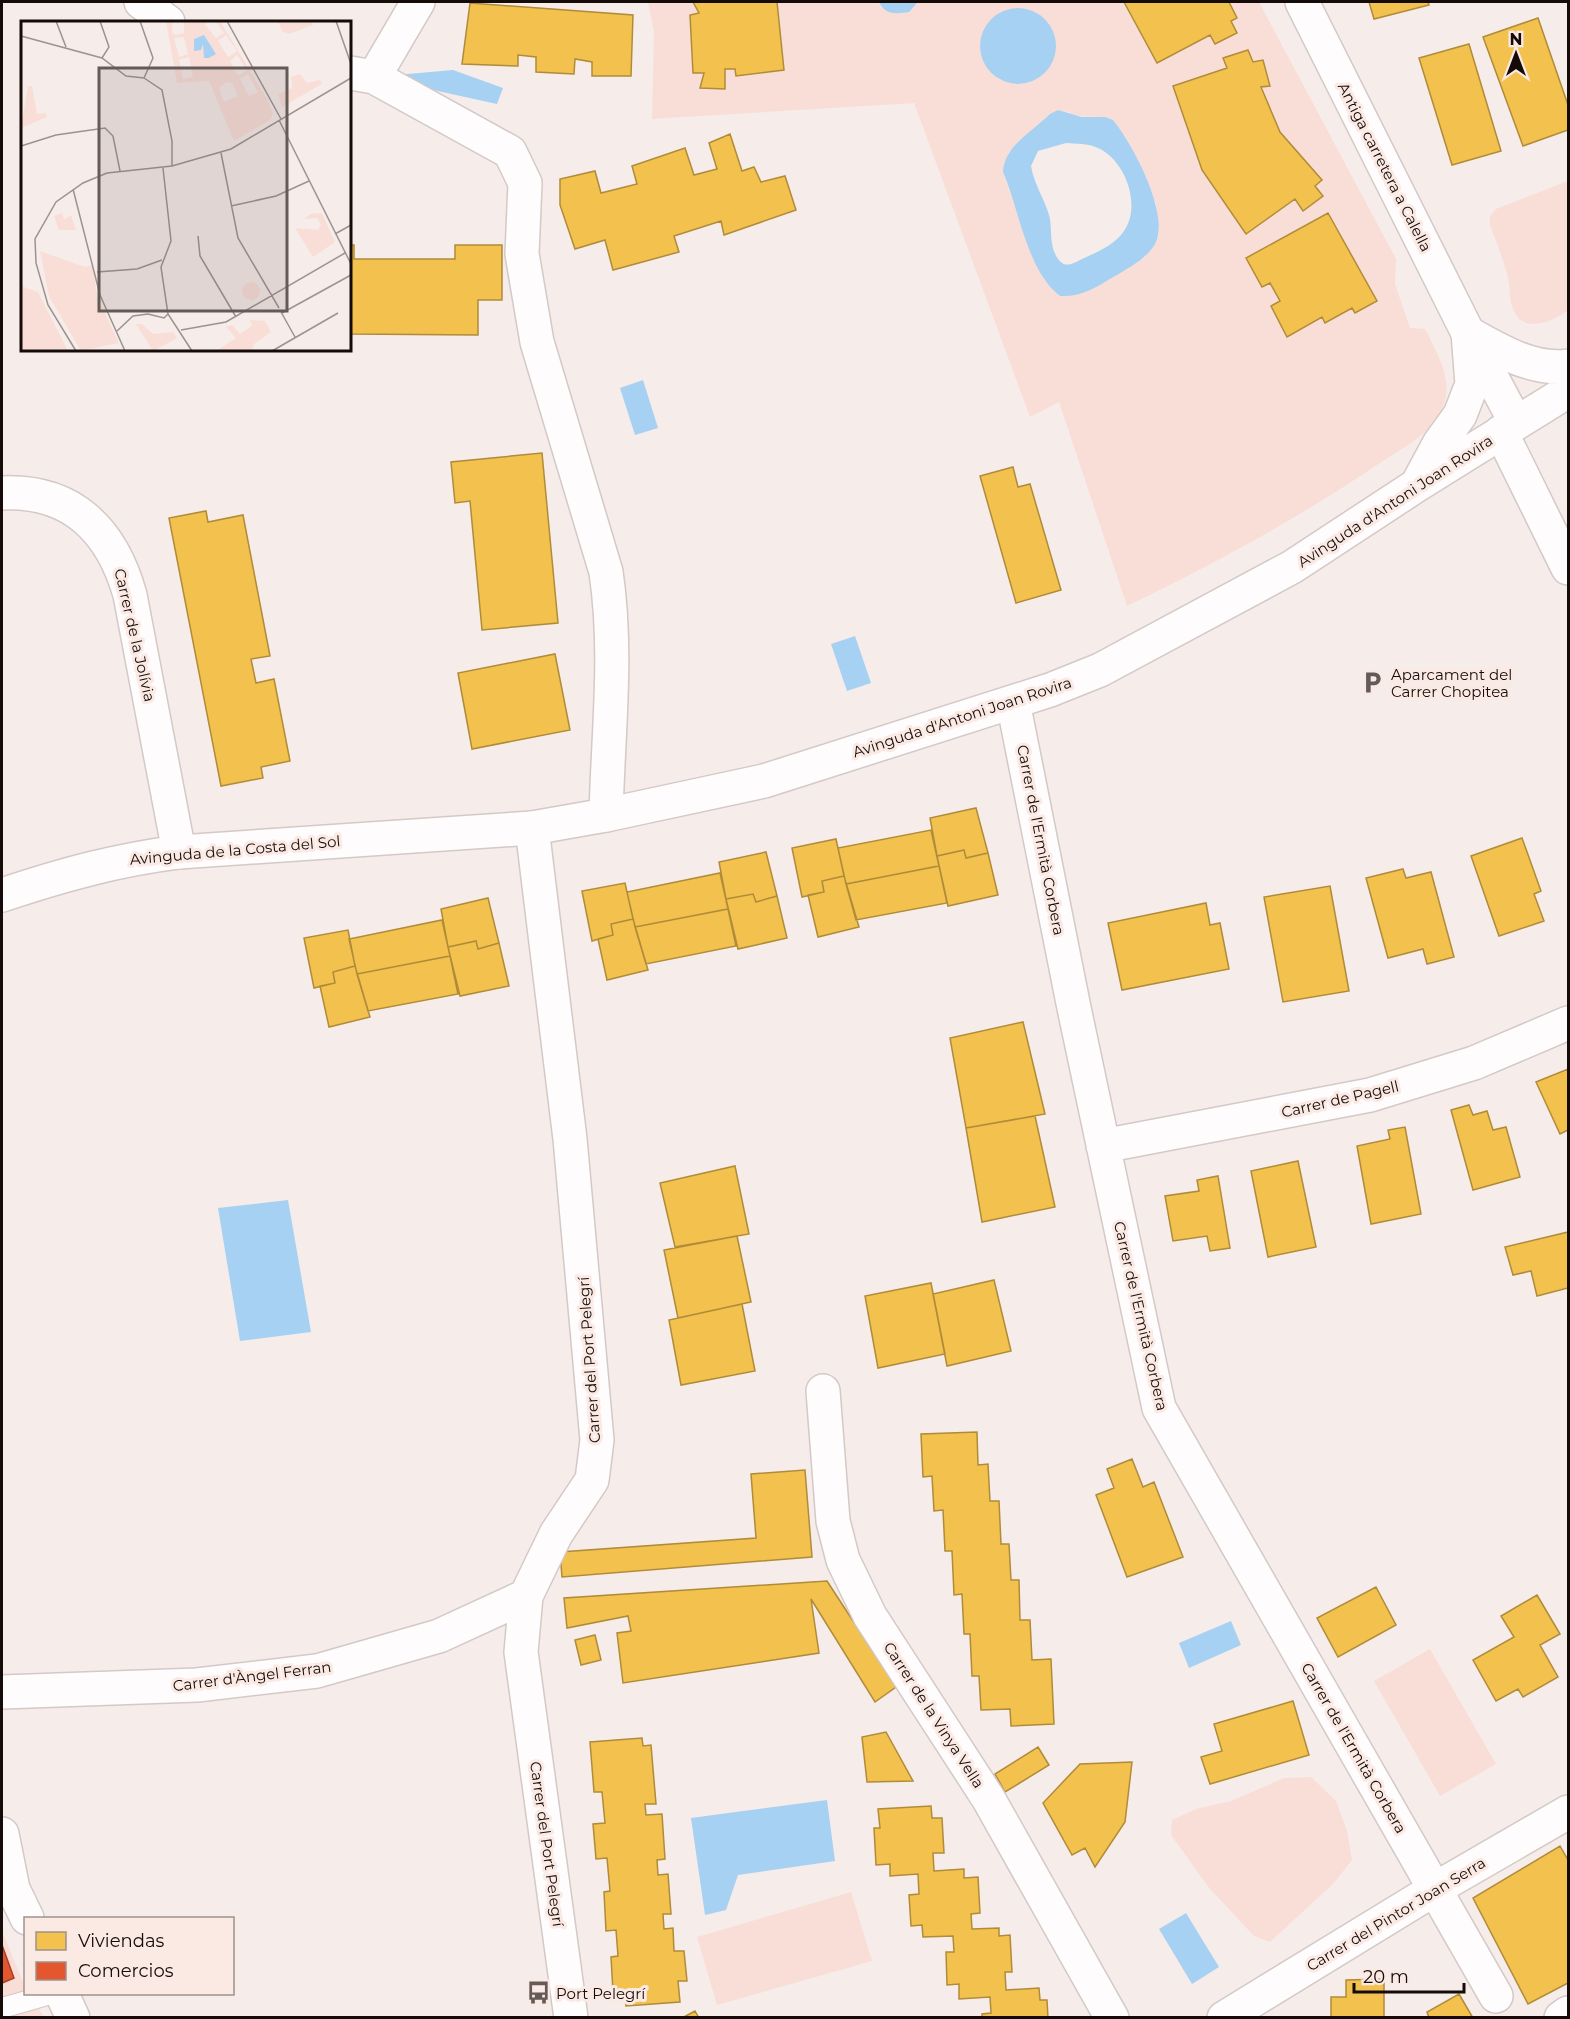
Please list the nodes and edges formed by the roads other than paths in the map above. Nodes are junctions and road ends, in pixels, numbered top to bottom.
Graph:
1 (141, 2) edge
2 (418, 2) edge
3 (1302, 2) edge
4 (167, 21) edge
5 (362, 75) edge
6 (1468, 333) junction
7 (1569, 366) edge
8 (1569, 391) edge
9 (1509, 428) junction
10 (1417, 485) junction
11 (2, 493) edge
12 (1569, 568) edge
13 (1013, 702) junction
14 (606, 815) junction
15 (532, 828) junction
16 (365, 841) joint
17 (179, 852) junction
18 (2, 895) edge
19 (1569, 1023) edge
20 (1103, 1146) junction
21 (824, 1391) dead end
22 (526, 1596) junction
23 (2, 1692) edge
24 (1569, 1812) edge
25 (2, 1834) edge
26 (1435, 1889) junction
27 (27, 1917) edge
28 (48, 1995) edge
29 (62, 1995) edge
30 (2, 2008) edge
31 (1503, 2009) edge
32 (1569, 2013) edge
33 (73, 2018) edge
34 (571, 2018) edge
35 (1112, 2018) edge
36 (1224, 2018) edge
37 (1561, 2018) edge

1 - 4 street
2 - 5 street
3 - 6 street, Antiga carretera a Calella
5 - 14 street
6 - 7 street
6 - 9 street, Antiga carretera a Calella
6 - 10 street
8 - 9 street, Avinguda d'Antoni Joan Rovira
9 - 10 street, Avinguda d'Antoni Joan Rovira
9 - 12 street, Antiga carretera a Calella
10 - 13 street, Avinguda d'Antoni Joan Rovira
11 - 17 street, Carrer de la Jolívia
13 - 14 street, Avinguda d'Antoni Joan Rovira
13 - 20 street, Carrer de l'Ermità Corbera
14 - 15 street, Avinguda d'Antoni Joan Rovira
15 - 16 street, Avinguda d'Antoni Joan Rovira
15 - 22 street, Carrer del Port Pelegrí
16 - 17 street, Avinguda de la Costa del Sol
17 - 18 street, Avinguda de la Costa del Sol
19 - 20 street, Carrer de Pagell
20 - 26 street, Carrer de l'Ermità Corbera
21 - 35 street, Carrer de la Vinya Vella
22 - 23 street, Carrer d'Àngel Ferran
22 - 34 street, Carrer del Port Pelegrí
24 - 26 street, Carrer del Pintor Joan Serra
25 - 27 street
26 - 31 street, Carrer de l'Ermità Corbera
26 - 36 street, Carrer del Pintor Joan Serra
28 - 30 lane
29 - 33 street
32 - 37 street

